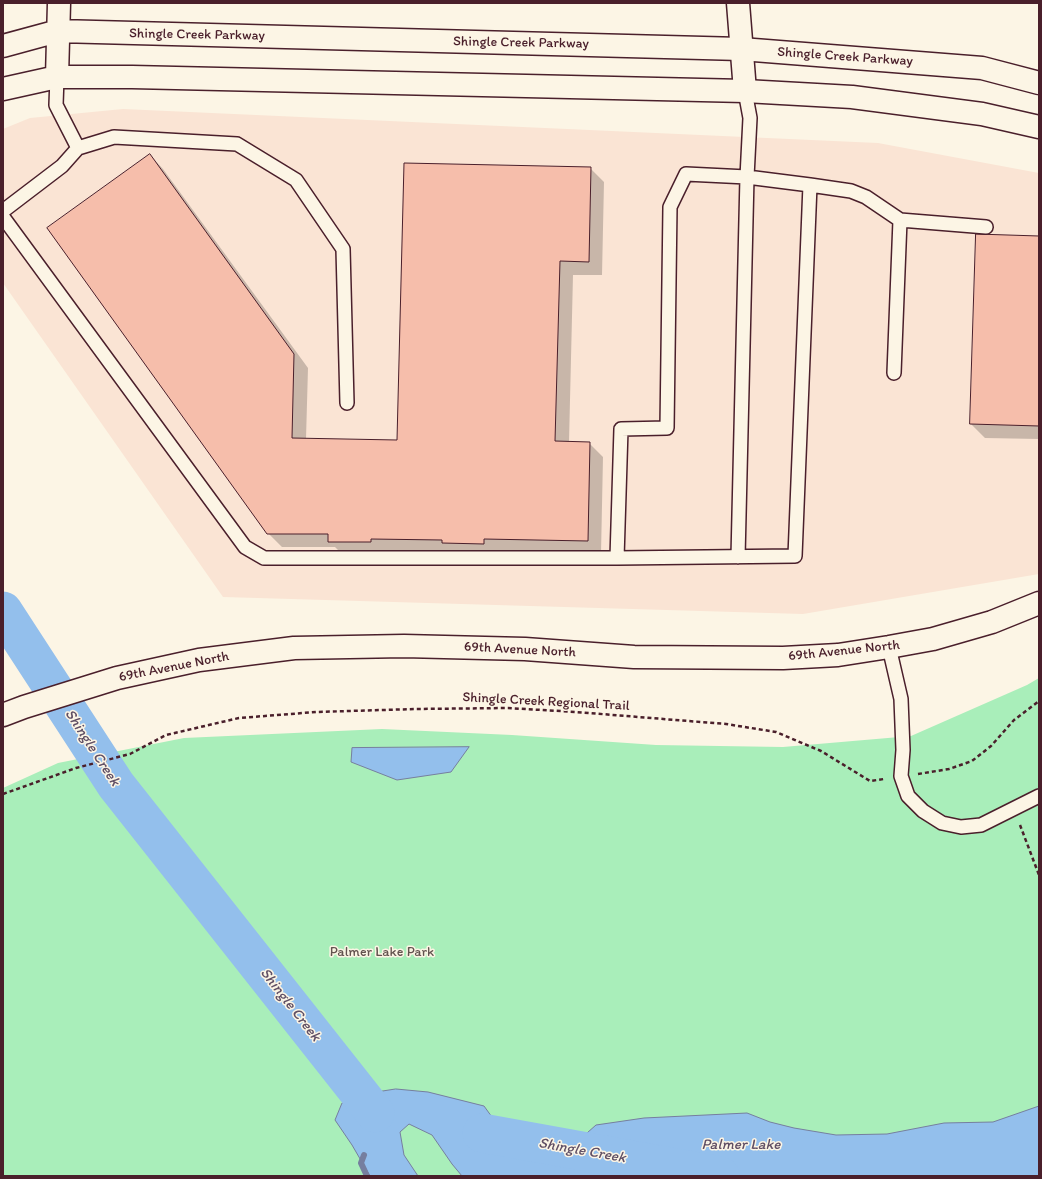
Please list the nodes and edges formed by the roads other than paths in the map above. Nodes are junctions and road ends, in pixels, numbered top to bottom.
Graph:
1 (59, 3) edge
2 (738, 3) edge
3 (58, 32) junction
4 (3, 46) edge
5 (741, 49) junction
6 (57, 77) junction
7 (1039, 83) edge
8 (3, 89) edge
9 (745, 91) junction
10 (1039, 127) edge
11 (78, 148) junction
12 (747, 177) junction
13 (810, 185) junction
14 (3, 211) edge
15 (3, 217) edge
16 (900, 220) junction
17 (986, 227) dead end
18 (894, 373) dead end
19 (347, 403) dead end
20 (738, 557) junction
21 (617, 558) junction
22 (1039, 603) edge
23 (890, 647) junction
24 (3, 715) edge
25 (1039, 796) edge

1 - 3 street
2 - 5 street
3 - 4 street, Shingle Creek Parkway
3 - 5 street, Shingle Creek Parkway
3 - 6 street
5 - 7 street, Shingle Creek Parkway
5 - 9 street
6 - 8 street
6 - 9 street
6 - 11 lane
9 - 10 street
9 - 12 lane
11 - 14 lane
11 - 19 lane
12 - 13 lane
12 - 20 lane
12 - 21 lane
13 - 16 lane
13 - 20 lane
15 - 21 lane
16 - 17 lane
16 - 18 lane
20 - 21 lane
22 - 23 street, 69th Avenue North
23 - 24 street, 69th Avenue North
23 - 25 lane

